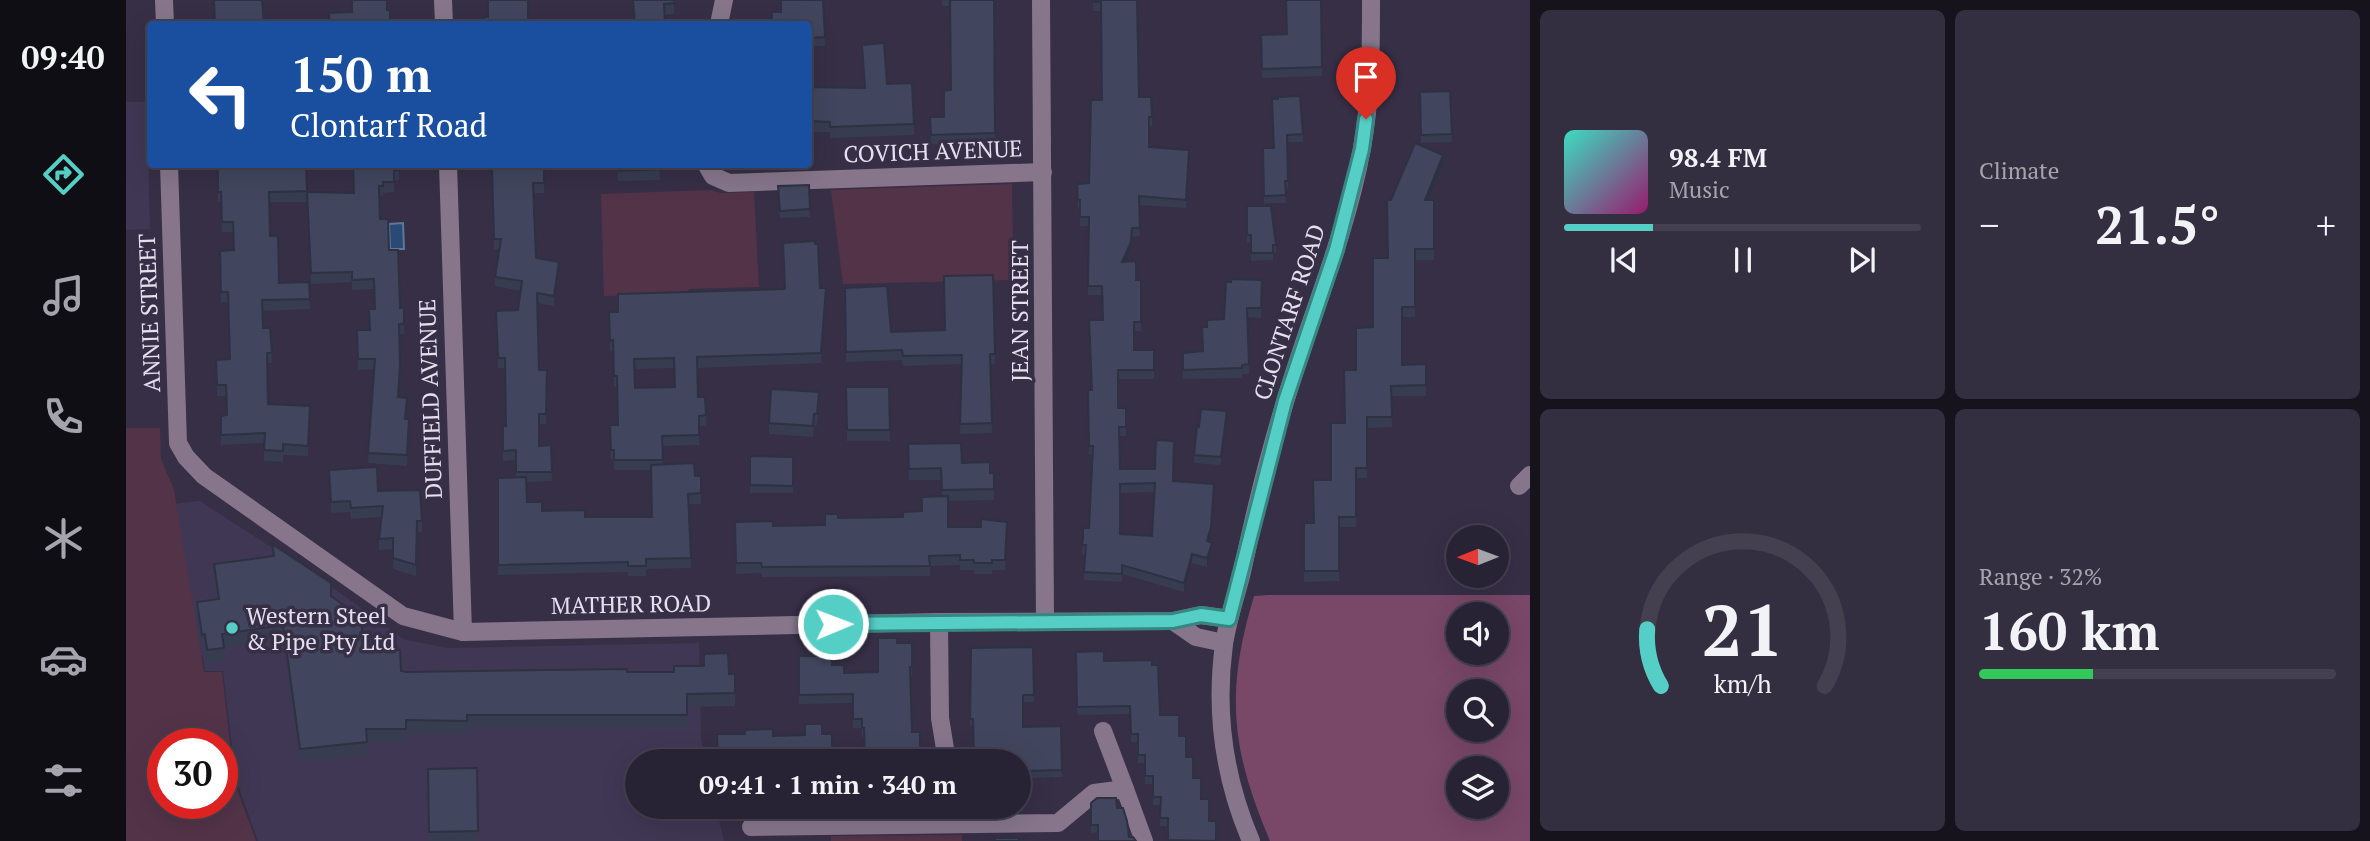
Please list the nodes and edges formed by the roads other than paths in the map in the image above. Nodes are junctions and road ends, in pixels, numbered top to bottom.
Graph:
1 (164, 0) edge
2 (443, 0) edge
3 (724, 0) edge
4 (1041, 0) edge
5 (1371, 0) edge
6 (165, 21) edge
7 (444, 21) edge
8 (720, 21) edge
9 (169, 168) edge
10 (448, 168) edge
11 (708, 168) edge
12 (1043, 172) junction
13 (176, 417) joint
14 (1229, 619) junction
15 (1045, 621) junction
16 (1173, 621) junction
17 (939, 622) junction
18 (463, 632) junction
19 (1224, 643) junction
20 (1103, 731) dead end
21 (945, 749) edge
22 (1125, 789) junction
23 (895, 819) edge
24 (996, 819) edge
25 (751, 827) dead end
26 (1143, 841) edge
27 (1251, 841) edge

1 - 6 street
2 - 7 street
3 - 8 street
4 - 12 street, JEAN STREET
5 - 14 street, CLONTARF ROAD
9 - 13 street, ANNIE STREET
10 - 18 street, DUFFIELD AVENUE
11 - 12 street, COVICH AVENUE
12 - 15 street, JEAN STREET
13 - 18 street, MATHER ROAD
14 - 16 street, MATHER ROAD
14 - 19 street, CLONTARF ROAD
15 - 16 street, MATHER ROAD
15 - 17 street, MATHER ROAD
16 - 19 street
17 - 18 street, MATHER ROAD
17 - 21 street
19 - 27 street, CLONTARF ROAD
20 - 22 street
22 - 24 street
22 - 26 street
23 - 25 street

